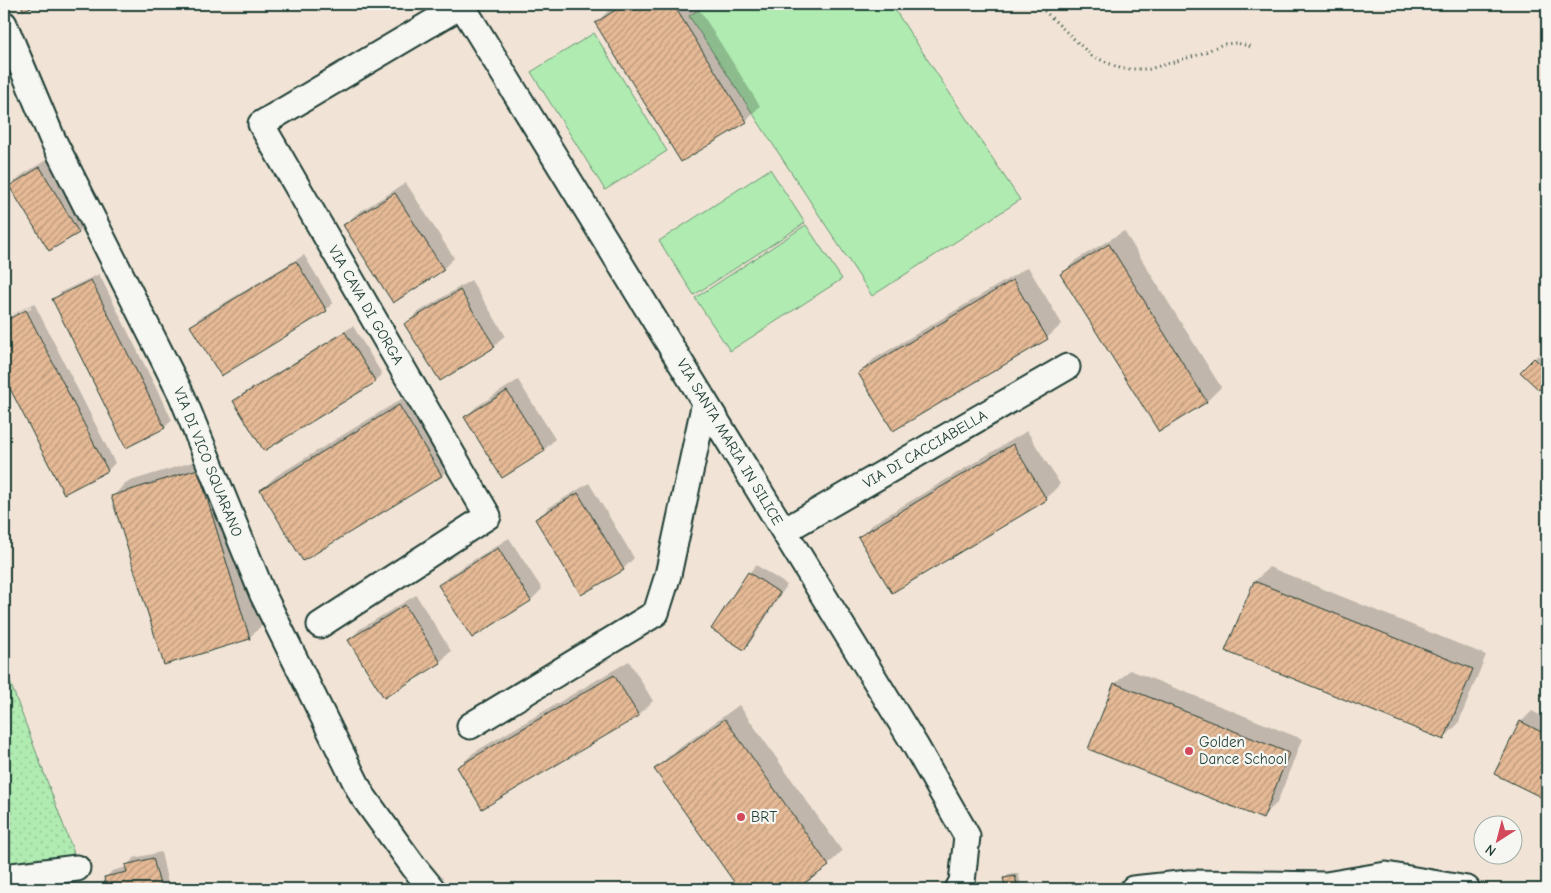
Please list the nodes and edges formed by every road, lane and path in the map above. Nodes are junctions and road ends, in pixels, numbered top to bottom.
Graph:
1 (462, 4) edge
2 (1037, 4) edge
3 (4, 24) edge
4 (1252, 47) dead end
5 (1066, 367) dead end
6 (705, 402) junction
7 (784, 531) junction
8 (320, 625) dead end
9 (470, 726) dead end
10 (77, 868) dead end
11 (4, 877) edge
12 (432, 889) edge
13 (958, 889) edge
14 (1133, 889) edge
15 (1467, 889) edge

1 - 6 street, VIA SANTA MARIA IN SILICE
1 - 8 street, VIA CAVA DI GORGA
2 - 4 path
3 - 12 street, VIA DI VICO SQUARANO
5 - 7 street, VIA DI CACCIABELLA
6 - 7 street, VIA SANTA MARIA IN SILICE
6 - 9 street
7 - 13 street, VIA SANTA MARIA IN SILICE
10 - 11 street
14 - 15 street

